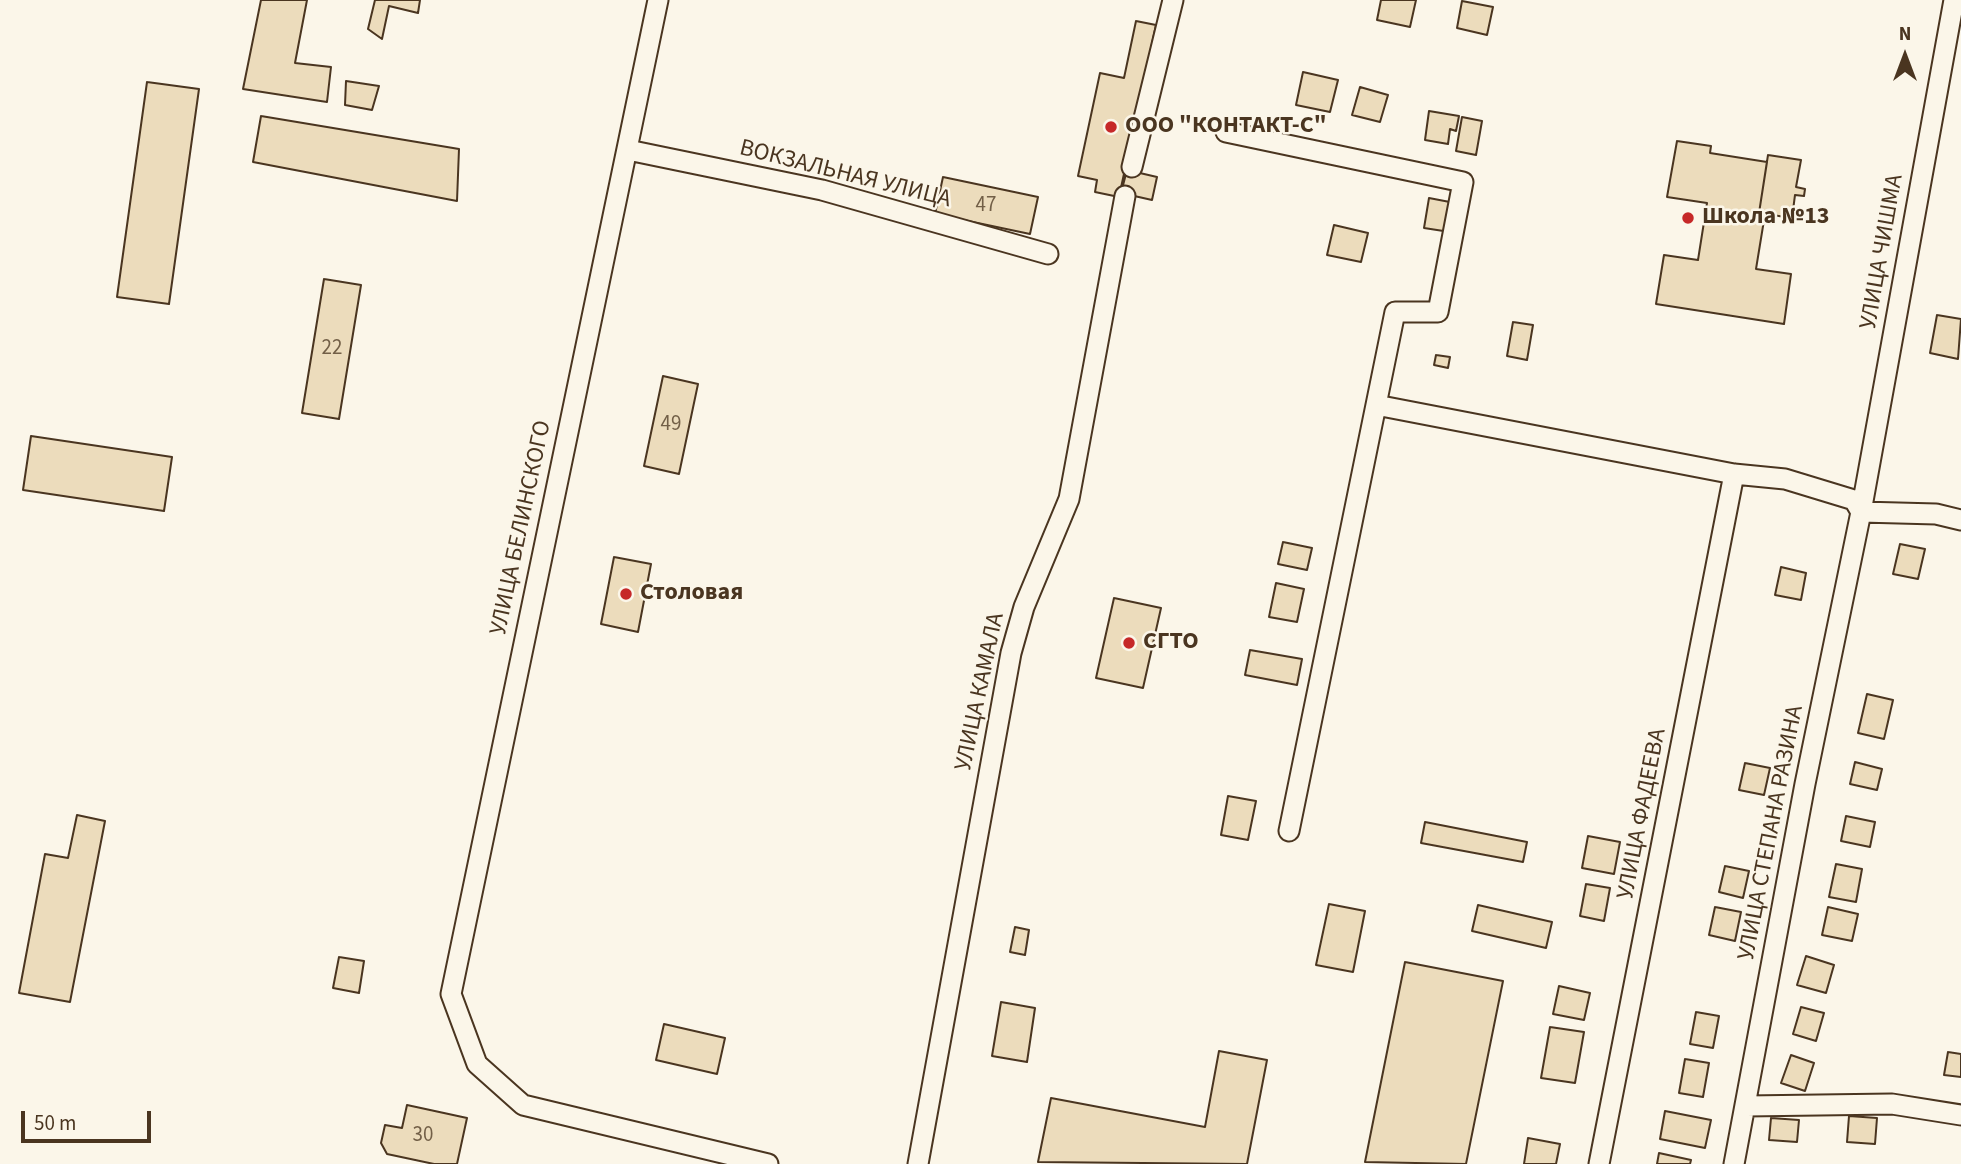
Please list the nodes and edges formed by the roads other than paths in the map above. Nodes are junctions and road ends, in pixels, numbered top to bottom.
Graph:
1 (658, 0) edge
2 (1173, 0) edge
3 (1954, 0) edge
4 (1226, 132) dead end
5 (628, 150) junction
6 (1132, 167) dead end
7 (1125, 196) dead end
8 (1048, 254) dead end
9 (1376, 405) junction
10 (1734, 474) junction
11 (1861, 512) junction
12 (1961, 520) edge
13 (1289, 831) dead end
14 (1746, 1106) junction
15 (1961, 1115) edge
16 (768, 1164) edge
17 (919, 1164) edge
18 (1599, 1164) edge
19 (1734, 1164) edge

1 - 5 street, УЛИЦА БЕЛИНСКОГО
2 - 6 street
3 - 11 street, УЛИЦА ЧИШМА
4 - 9 street
5 - 8 street, ВОКЗАЛЬНАЯ УЛИЦА
5 - 16 street, УЛИЦА БЕЛИНСКОГО
7 - 17 street, УЛИЦА КАМАЛА
9 - 10 street
9 - 13 street
10 - 11 street
10 - 18 street, УЛИЦА ФАДЕЕВА
11 - 12 street
11 - 14 street, УЛИЦА СТЕПАНА РАЗИНА
14 - 15 street
14 - 19 street, УЛИЦА СТЕПАНА РАЗИНА

